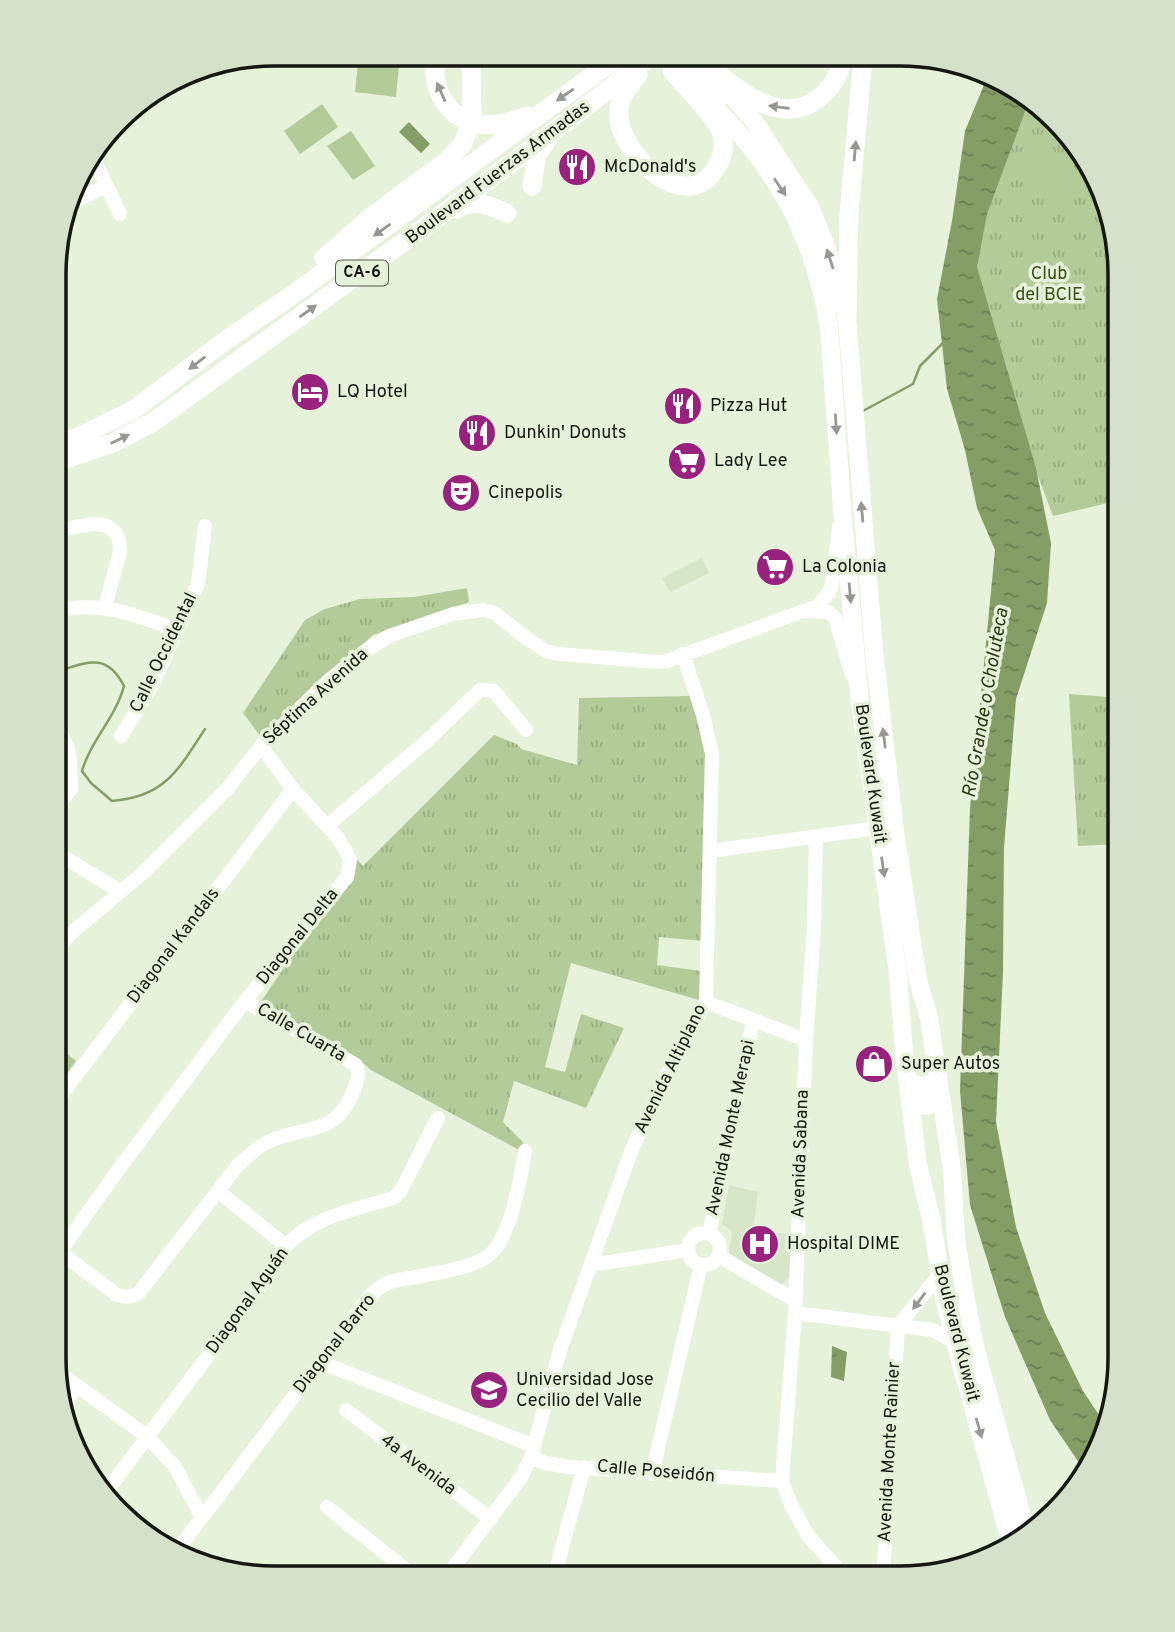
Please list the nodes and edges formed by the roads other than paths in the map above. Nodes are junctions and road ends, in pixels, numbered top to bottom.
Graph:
1 (436, 66) edge
2 (471, 66) edge
3 (605, 66) edge
4 (661, 66) edge
5 (663, 66) edge
6 (675, 66) edge
7 (677, 66) edge
8 (679, 66) edge
9 (683, 66) edge
10 (840, 66) edge
11 (862, 66) edge
12 (542, 111) junction
13 (556, 132) junction
14 (97, 166) edge
15 (107, 186) junction
16 (532, 186) dead end
17 (81, 198) edge
18 (507, 213) dead end
19 (120, 214) dead end
20 (420, 232) junction
21 (298, 291) junction
22 (847, 317) junction
23 (66, 440) edge
24 (66, 459) edge
25 (842, 506) junction
26 (205, 526) dead end
27 (66, 530) edge
28 (105, 607) junction
29 (66, 609) edge
30 (807, 611) junction
31 (177, 630) junction
32 (682, 654) junction
33 (860, 702) junction
34 (526, 730) dead end
35 (121, 736) dead end
36 (66, 744) edge
37 (261, 746) junction
38 (293, 789) junction
39 (66, 795) edge
40 (327, 826) junction
41 (877, 828) junction
42 (816, 836) junction
43 (711, 851) junction
44 (66, 859) edge
45 (120, 891) junction
46 (66, 939) edge
47 (898, 973) junction
48 (918, 980) junction
49 (245, 1001) junction
50 (706, 1002) junction
51 (752, 1021) junction
52 (806, 1040) junction
53 (66, 1088) edge
54 (438, 1118) dead end
55 (525, 1151) dead end
56 (218, 1191) junction
57 (931, 1218) junction
58 (709, 1234) junction
59 (956, 1238) junction
60 (66, 1245) edge
61 (286, 1246) junction
62 (688, 1250) junction
63 (719, 1255) junction
64 (66, 1261) edge
65 (591, 1265) junction
66 (701, 1265) junction
67 (940, 1274) junction
68 (795, 1307) junction
69 (898, 1326) junction
70 (955, 1342) junction
71 (320, 1362) junction
72 (68, 1380) edge
73 (77, 1387) junction
74 (71, 1396) edge
75 (346, 1410) dead end
76 (148, 1437) junction
77 (533, 1452) junction
78 (584, 1466) junction
79 (652, 1474) junction
80 (782, 1481) junction
81 (111, 1486) edge
82 (327, 1507) dead end
83 (201, 1516) junction
84 (491, 1519) junction
85 (1025, 1523) edge
86 (1009, 1534) edge
87 (182, 1544) edge
88 (401, 1566) edge
89 (455, 1566) edge
90 (557, 1566) edge
91 (835, 1566) edge
92 (885, 1566) edge

12 -> 1 highway
2 - 21 highway
3 -> 12 highway, Boulevard Fuerzas Armadas / CA-6
4 - 13 highway, Boulevard Fuerzas Armadas / CA-6
5 - 6 highway
7 -> 25 main road, Boulevard Kuwait
22 -> 8 main road, Boulevard Kuwait
10 -> 9 highway
22 -> 11 highway
12 -> 21 highway, Boulevard Fuerzas Armadas / CA-6
13 - 16 highway
13 - 20 highway, Boulevard Fuerzas Armadas / CA-6
14 - 15 street
15 - 17 street
15 - 19 street
18 - 20 highway
24 -> 20 highway, Boulevard Fuerzas Armadas / CA-6
21 -> 23 highway, Boulevard Fuerzas Armadas / CA-6
48 -> 22 main road, Boulevard Kuwait
25 - 30 street
25 -> 33 main road, Boulevard Kuwait
26 - 31 street, Calle Occidental
27 - 28 street
28 - 29 street
28 - 31 street
30 - 32 street
30 - 33 street
31 - 35 street, Calle Occidental
32 - 37 street, Séptima Avenida
32 - 43 street, Avenida Altiplano
33 - 41 main road, Boulevard Kuwait
34 - 40 street
36 - 39 street
37 - 38 street, Diagonal Delta
37 - 45 street, Séptima Avenida
38 - 40 street, Diagonal Delta
38 - 53 street, Diagonal Kandals
40 - 49 street, Diagonal Delta
41 - 42 street
41 -> 47 main road, Boulevard Kuwait
42 - 43 street
42 - 52 street, Avenida Sabana
43 - 50 street, Avenida Altiplano
44 - 45 street
45 - 46 street, Séptima Avenida
47 - 48 main road
47 - 57 main road, Boulevard Kuwait
48 - 59 main road, Boulevard Kuwait
49 - 56 street, Calle Cuarta
49 - 60 street, Diagonal Delta
50 - 51 street
50 - 65 street, Avenida Altiplano
51 - 52 street
51 - 58 street, Avenida Monte Merapi
52 - 68 street, Avenida Sabana
54 - 61 street, Diagonal Aguán
55 - 71 street, Diagonal Barro
56 - 61 street
56 - 64 street
57 - 59 main road
57 - 67 main road, Boulevard Kuwait
58 - 62 street
58 - 63 street
59 - 85 main road, Boulevard Kuwait
61 - 76 street, Diagonal Aguán
62 - 65 street
62 - 66 street
63 - 66 street
63 - 68 street
65 - 77 street, Avenida Altiplano
66 - 79 street
67 -> 69 street
67 - 70 main road, Boulevard Kuwait
68 - 69 street
68 - 80 street, Avenida Sabana
69 - 70 street
69 - 92 street, Avenida Monte Rainier
70 -> 86 main road, Boulevard Kuwait
71 - 77 street, Calle Poseidón
71 - 83 street, Diagonal Barro
72 - 73 street
73 - 74 street
73 - 76 street
75 - 84 street, 4a Avenida
76 - 81 street, Diagonal Aguán
76 - 83 street
77 - 78 street, Calle Poseidón
77 - 84 street, Avenida Altiplano
78 - 79 street, Calle Poseidón
78 - 90 street
79 - 80 street, Calle Poseidón
80 - 91 street, Avenida Sabana
82 - 88 street
83 - 87 street, Diagonal Barro
84 - 89 street, Avenida Altiplano

